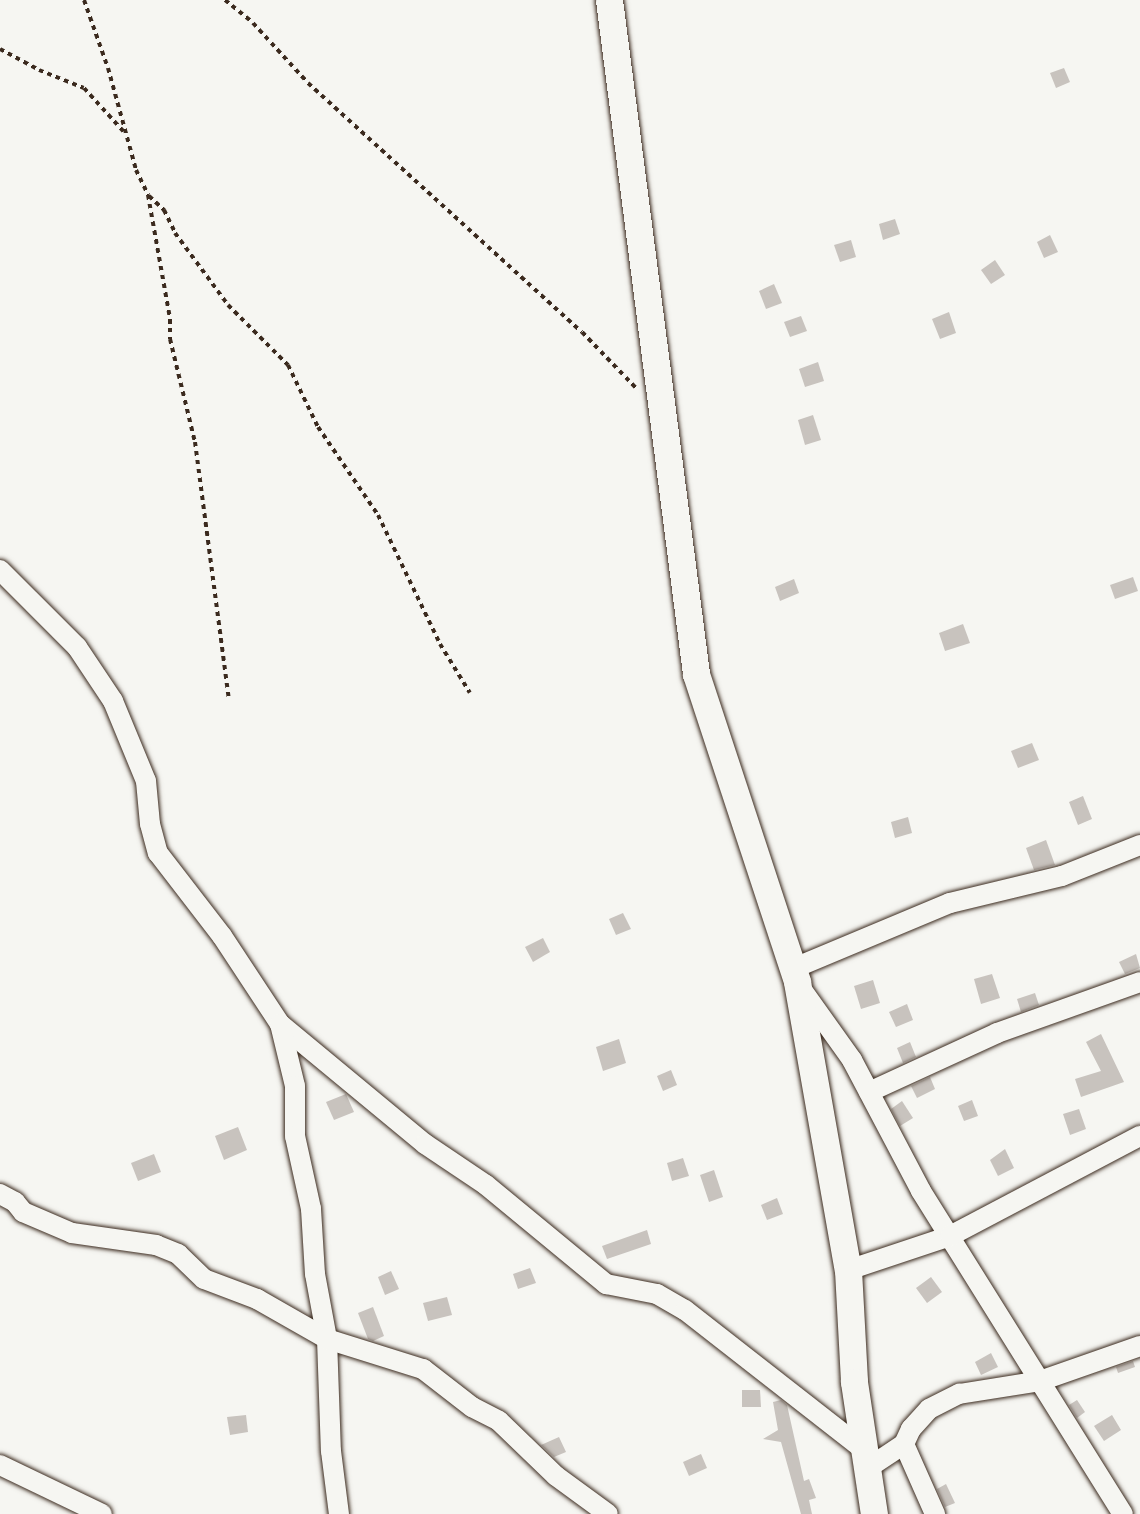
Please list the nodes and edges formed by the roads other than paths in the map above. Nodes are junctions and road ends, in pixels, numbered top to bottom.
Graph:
1 (609, 0) edge
2 (0, 570) edge
3 (1140, 845) edge
4 (794, 975) junction
5 (1140, 982) edge
6 (280, 1024) junction
7 (869, 1092) junction
8 (1140, 1136) edge
9 (0, 1194) edge
10 (950, 1236) junction
11 (848, 1270) junction
12 (327, 1339) junction
13 (1140, 1346) edge
14 (1040, 1381) junction
15 (904, 1444) junction
16 (867, 1460) junction
17 (0, 1465) edge
18 (102, 1514) edge
19 (339, 1514) edge
20 (608, 1514) edge
21 (874, 1514) edge
22 (934, 1514) edge
23 (1123, 1514) edge

1 - 4 street
2 - 6 street
3 - 4 street
4 - 7 street
4 - 11 street
5 - 7 street
6 - 12 street
6 - 16 street
7 - 10 street
8 - 10 street
9 - 12 street
10 - 11 street
10 - 14 street
11 - 16 street
12 - 19 street
12 - 20 street
13 - 14 street
14 - 15 street
14 - 23 street
15 - 16 street
15 - 22 street
16 - 21 street
17 - 18 street

